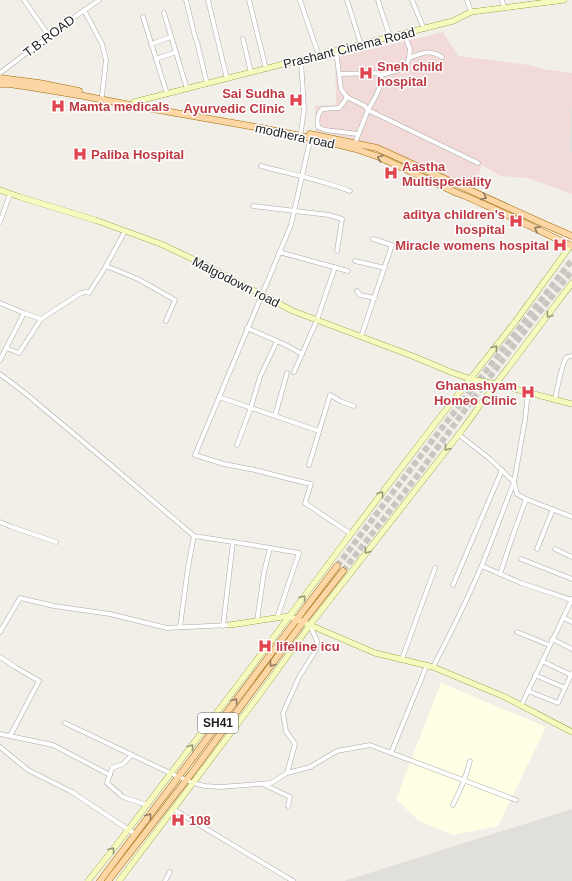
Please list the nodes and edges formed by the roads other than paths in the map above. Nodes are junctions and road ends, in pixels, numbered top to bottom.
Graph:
1 (24, 0) edge
2 (186, 0) edge
3 (208, 0) edge
4 (249, 0) edge
5 (300, 0) edge
6 (347, 0) edge
7 (378, 0) edge
8 (412, 0) edge
9 (468, 0) edge
10 (502, 0) edge
11 (564, 0) edge
12 (97, 1) edge
13 (543, 1) edge
14 (504, 8) junction
15 (84, 10) junction
16 (471, 12) junction
17 (164, 13) dead end
18 (143, 17) dead end
19 (424, 29) junction
20 (404, 34) junction
21 (49, 36) junction
22 (172, 37) junction
23 (390, 37) junction
24 (243, 39) dead end
25 (151, 44) junction
26 (361, 45) junction
27 (336, 51) junction
28 (176, 52) junction
29 (319, 56) junction
30 (442, 57) dead end
31 (410, 58) junction
32 (156, 59) junction
33 (301, 60) junction
34 (266, 69) junction
35 (0, 73) edge
36 (251, 73) junction
37 (340, 74) junction
38 (381, 75) junction
39 (0, 78) edge
40 (227, 79) junction
41 (0, 84) edge
42 (207, 84) junction
43 (187, 89) junction
44 (166, 94) junction
45 (102, 96) junction
46 (347, 97) junction
47 (134, 102) junction
48 (368, 110) junction
49 (302, 132) junction
50 (358, 134) junction
51 (311, 136) junction
52 (354, 143) junction
53 (478, 163) dead end
54 (261, 166) dead end
55 (302, 176) junction
56 (0, 190) edge
57 (350, 191) dead end
58 (10, 194) junction
59 (252, 206) dead end
60 (496, 206) junction
61 (294, 211) junction
62 (0, 222) edge
63 (125, 231) junction
64 (572, 236) edge
65 (373, 239) dead end
66 (572, 246) edge
67 (337, 251) dead end
68 (279, 252) junction
69 (355, 261) dead end
70 (106, 266) junction
71 (335, 267) junction
72 (385, 268) junction
73 (348, 271) dead end
74 (572, 283) edge
75 (357, 291) dead end
76 (261, 295) junction
77 (375, 298) junction
78 (0, 303) edge
79 (24, 313) junction
80 (41, 319) junction
81 (316, 320) junction
82 (166, 322) dead end
83 (247, 328) junction
84 (361, 337) junction
85 (277, 341) junction
86 (6, 348) junction
87 (302, 354) junction
88 (572, 356) edge
89 (0, 360) edge
90 (294, 372) dead end
91 (287, 373) dead end
92 (0, 374) edge
93 (470, 379) junction
94 (496, 384) junction
95 (528, 392) junction
96 (219, 397) junction
97 (555, 400) junction
98 (572, 404) edge
99 (354, 406) dead end
100 (251, 408) junction
101 (275, 416) junction
102 (319, 431) junction
103 (458, 434) junction
104 (237, 445) dead end
105 (308, 465) dead end
106 (502, 470) junction
107 (514, 482) junction
108 (526, 499) junction
109 (553, 510) junction
110 (572, 517) edge
111 (0, 522) edge
112 (351, 534) junction
113 (194, 536) junction
114 (56, 542) dead end
115 (233, 542) junction
116 (270, 548) junction
117 (537, 549) dead end
118 (555, 549) dead end
119 (572, 557) edge
120 (521, 559) dead end
121 (329, 563) junction
122 (337, 566) tunnel mouth
123 (482, 566) junction
124 (435, 568) dead end
125 (332, 573) junction
126 (346, 573) junction
127 (500, 574) junction
128 (572, 579) edge
129 (453, 586) dead end
130 (572, 600) edge
131 (290, 616) junction
132 (277, 618) junction
133 (564, 618) junction
134 (300, 620) junction
135 (257, 621) junction
136 (572, 622) edge
137 (310, 624) junction
138 (230, 625) joint
139 (223, 626) junction
140 (180, 627) junction
141 (0, 632) edge
142 (517, 632) dead end
143 (552, 639) junction
144 (549, 645) junction
145 (572, 649) edge
146 (0, 657) edge
147 (402, 659) junction
148 (542, 661) junction
149 (427, 665) junction
150 (433, 667) junction
151 (572, 674) edge
152 (535, 675) junction
153 (565, 688) junction
154 (528, 691) junction
155 (521, 706) junction
156 (65, 723) dead end
157 (572, 732) edge
158 (0, 734) edge
159 (10, 736) junction
160 (0, 748) edge
161 (391, 753) junction
162 (132, 755) junction
163 (470, 761) dead end
164 (170, 773) junction
165 (287, 773) junction
166 (110, 775) junction
167 (178, 777) junction
168 (186, 780) junction
169 (464, 781) junction
170 (193, 783) junction
171 (263, 783) junction
172 (516, 800) dead end
173 (147, 805) junction
174 (453, 805) dead end
175 (288, 806) dead end
176 (173, 809) junction
177 (147, 829) junction
178 (128, 830) junction
179 (135, 834) junction
180 (155, 834) junction
181 (170, 872) dead end
182 (88, 881) edge
183 (100, 881) edge
184 (108, 881) edge
185 (118, 881) edge
186 (165, 881) edge
187 (293, 881) edge

1 - 21 street
2 - 42 street
3 - 40 street
4 - 34 street
5 - 29 street
6 - 26 street
7 - 23 street
8 - 19 street
9 - 16 street
10 - 14 street
11 - 13 street, Prashant Cinema Road
12 - 15 street, T.B.ROAD
13 - 14 street, Prashant Cinema Road
14 - 16 street, Prashant Cinema Road
15 - 21 street, T.B.ROAD
15 - 45 street
16 - 19 street, Prashant Cinema Road
17 - 22 street
18 - 25 street
19 - 20 street, Prashant Cinema Road
20 - 23 street, Prashant Cinema Road
20 - 31 street
21 - 35 street, T.B.ROAD
22 - 25 street
22 - 28 street
23 - 26 street, Prashant Cinema Road
24 - 36 street
25 - 32 street
26 - 27 street, Prashant Cinema Road
27 - 29 street, Prashant Cinema Road
27 - 37 street
28 - 32 street
28 - 43 street
29 - 33 street, Prashant Cinema Road
30 - 31 street
31 - 38 street
32 - 44 street
33 - 34 street, Prashant Cinema Road
33 - 49 street
34 - 36 street, Prashant Cinema Road
36 - 40 street, Prashant Cinema Road
37 - 38 street
37 - 46 street
38 - 48 street
39 - 45 main road
40 - 42 street, Prashant Cinema Road
41 - 51 main road, modhera road
42 - 43 street, Prashant Cinema Road
43 - 44 street, Prashant Cinema Road
44 - 47 street, Prashant Cinema Road
45 - 47 main road
46 - 48 street
46 - 50 street
47 - 49 main road
48 - 50 street
48 - 53 street
49 - 51 main road
50 - 52 street
51 - 52 main road
51 - 55 street
60 -> 51 main road, modhera road
52 -> 60 main road
54 - 55 street
55 - 57 street
55 - 61 street
56 - 58 street, Malgodown road
58 - 62 street
58 - 63 street, Malgodown road
59 - 61 street
60 - 64 main road
66 -> 60 main road, modhera road
61 - 67 street
61 - 68 street
63 - 70 street
63 - 76 street, Malgodown road
65 - 72 street
93 -> 66 street
68 - 71 street
68 - 76 street
69 - 72 street
70 - 80 street
70 - 82 street
71 - 73 street
71 - 81 street
72 - 77 street
74 -> 94 street
75 - 77 street
76 - 81 street, Malgodown road
76 - 83 street
77 - 84 street
78 - 79 street
79 - 80 street
79 - 86 street
80 - 86 street
81 - 84 street, Malgodown road
81 - 87 street
83 - 85 street
83 - 96 street
84 - 93 street, Malgodown road
85 - 87 street
85 - 100 street
86 - 89 street
87 - 90 street
88 - 97 street
91 - 101 street
92 - 113 street
93 - 94 street, Malgodown road
112 -> 93 street
94 - 95 street
94 - 103 street
95 - 97 street
95 - 107 street
96 - 100 street
96 - 112 street
97 - 98 street
99 - 102 street
100 - 101 street
100 - 104 street
101 - 102 street
102 - 105 street
103 - 106 street
103 -> 126 street
106 - 107 street
106 - 129 street
107 - 108 street
107 - 123 street
108 - 109 street
108 - 127 street
109 - 110 street
109 - 117 street
111 - 114 street
112 - 121 street
113 - 115 street
113 - 140 street
115 - 116 street
115 - 139 street
116 - 132 street
116 - 135 street
118 - 119 street
120 - 128 street
121 - 125 street
131 -> 121 street
122 - 125 main road, SH41
123 - 127 street
123 - 150 street
124 - 147 street
125 - 134 main road, SH41
126 - 134 main road, SH41
126 - 137 street
127 - 130 street
130 - 133 street
131 - 132 street
131 - 134 street
164 -> 131 street
132 - 135 street
133 - 136 street
133 - 143 street
134 - 137 street
167 -> 134 main road, SH41
134 -> 168 main road, SH41
135 - 138 street
137 - 147 street
137 - 165 street
137 - 170 street
138 - 139 street
139 - 140 street
140 - 141 street
142 - 144 street
143 - 144 street
143 - 145 street
144 - 148 street
146 - 159 street
147 - 149 street
148 - 151 street
148 - 152 street
149 - 150 street
149 - 161 street
150 - 155 street
151 - 153 street
152 - 153 street
152 - 154 street
153 - 154 street
154 - 155 street
155 - 157 street
156 - 162 street
158 - 159 street
159 - 166 street
160 - 178 street
161 - 165 street
161 - 169 street
162 - 164 street
162 - 166 street
163 - 169 street
164 - 167 street
164 - 173 street
165 - 171 street
166 - 173 street
167 - 168 street
179 -> 167 main road, SH41
168 - 170 street
168 - 177 main road, SH41
169 - 172 street
169 - 174 street
170 - 171 street
170 - 176 street
171 - 175 street
173 - 178 street
176 - 180 street
176 - 187 street
177 - 180 street
177 - 184 main road, SH41
178 - 179 street
182 -> 178 street
179 - 183 main road, SH41
180 - 185 street
181 - 186 street

